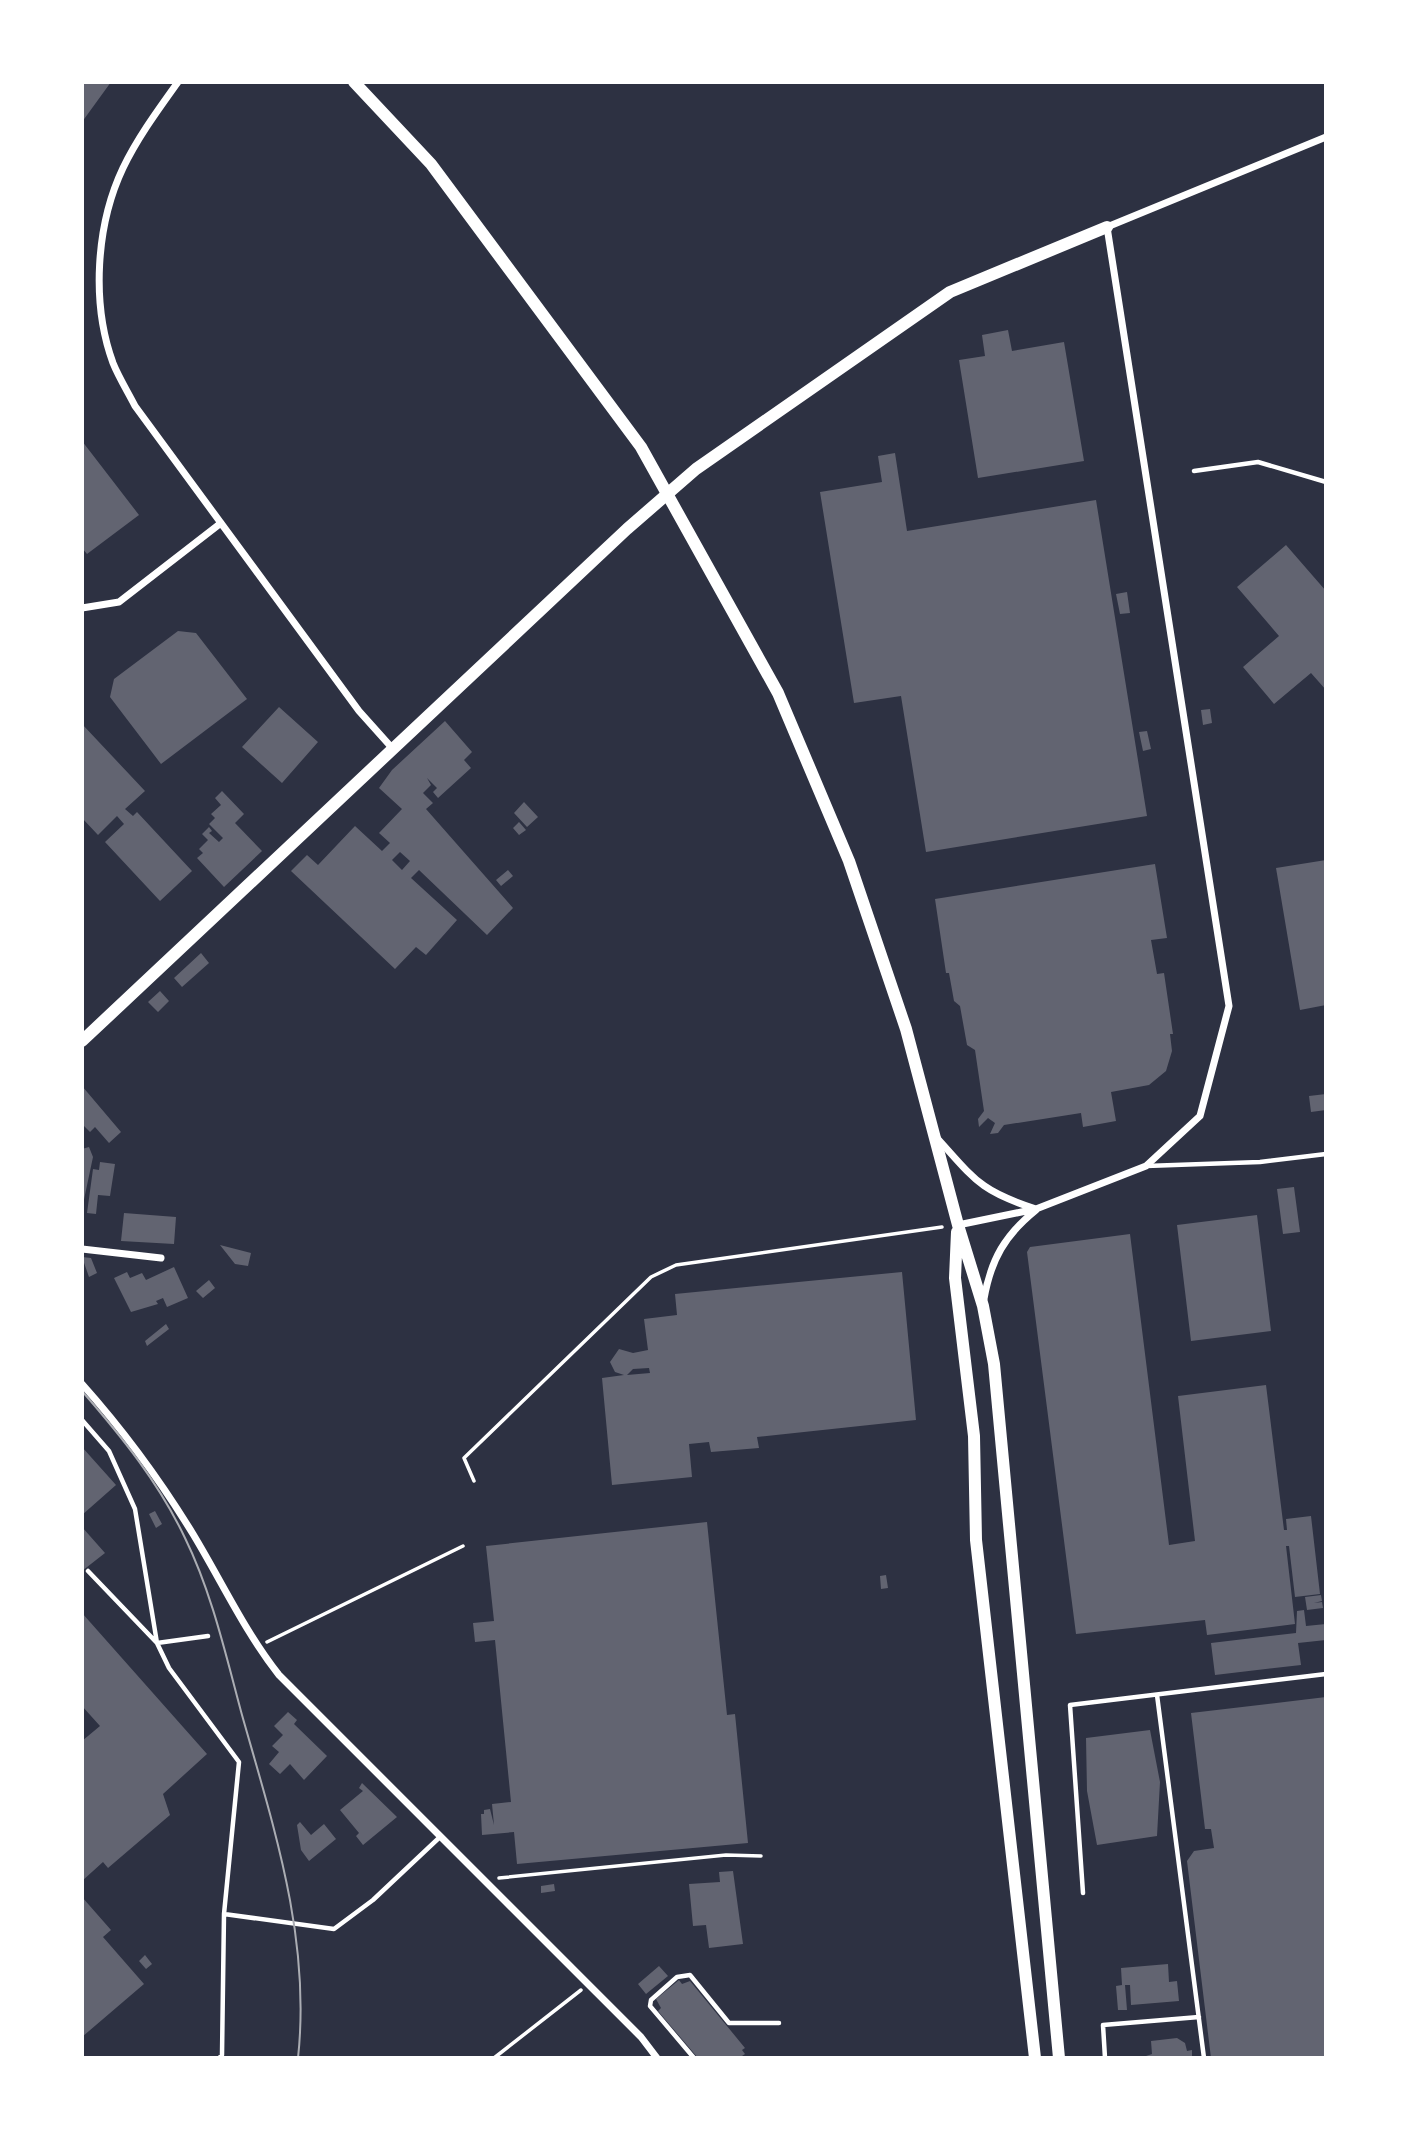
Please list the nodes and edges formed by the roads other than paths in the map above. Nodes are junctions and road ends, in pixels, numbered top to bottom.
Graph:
1 (178, 82) edge
2 (354, 82) edge
3 (1326, 137) edge
4 (1107, 227) junction
5 (1194, 471) dead end
6 (1326, 482) edge
7 (221, 523) junction
8 (82, 608) edge
9 (394, 750) junction
10 (82, 1041) edge
11 (934, 1135) junction
12 (1326, 1154) edge
13 (1146, 1167) junction
14 (1036, 1209) junction
15 (958, 1225) junction
16 (82, 1249) edge
17 (161, 1258) dead end
18 (983, 1306) junction
19 (82, 1384) edge
20 (82, 1420) edge
21 (88, 1571) dead end
22 (208, 1636) dead end
23 (158, 1643) junction
24 (1326, 1674) edge
25 (1157, 1695) junction
26 (442, 1835) junction
27 (1083, 1893) dead end
28 (224, 1914) junction
29 (1199, 2017) junction
30 (779, 2023) dead end
31 (219, 2058) edge
32 (657, 2058) edge
33 (694, 2058) edge
34 (1035, 2058) edge
35 (1059, 2058) edge
36 (1105, 2058) edge
37 (1204, 2058) edge

1 - 7 street
2 - 11 main road
3 - 4 street
4 - 9 main road
4 - 13 street
5 - 6 lane
7 - 8 street
7 - 9 street
9 - 10 main road
11 - 14 street
11 - 15 main road
12 - 13 lane
13 - 14 street
14 - 15 street
14 - 18 street
15 - 18 main road
15 - 34 main road
16 - 17 street
18 - 35 main road
19 - 26 street
20 - 23 lane
21 - 23 lane
22 - 23 lane
23 - 28 lane
24 - 25 lane
25 - 27 lane
25 - 29 lane
26 - 28 lane
26 - 32 street
28 - 31 lane
29 - 36 lane
29 - 37 lane
30 - 33 lane

